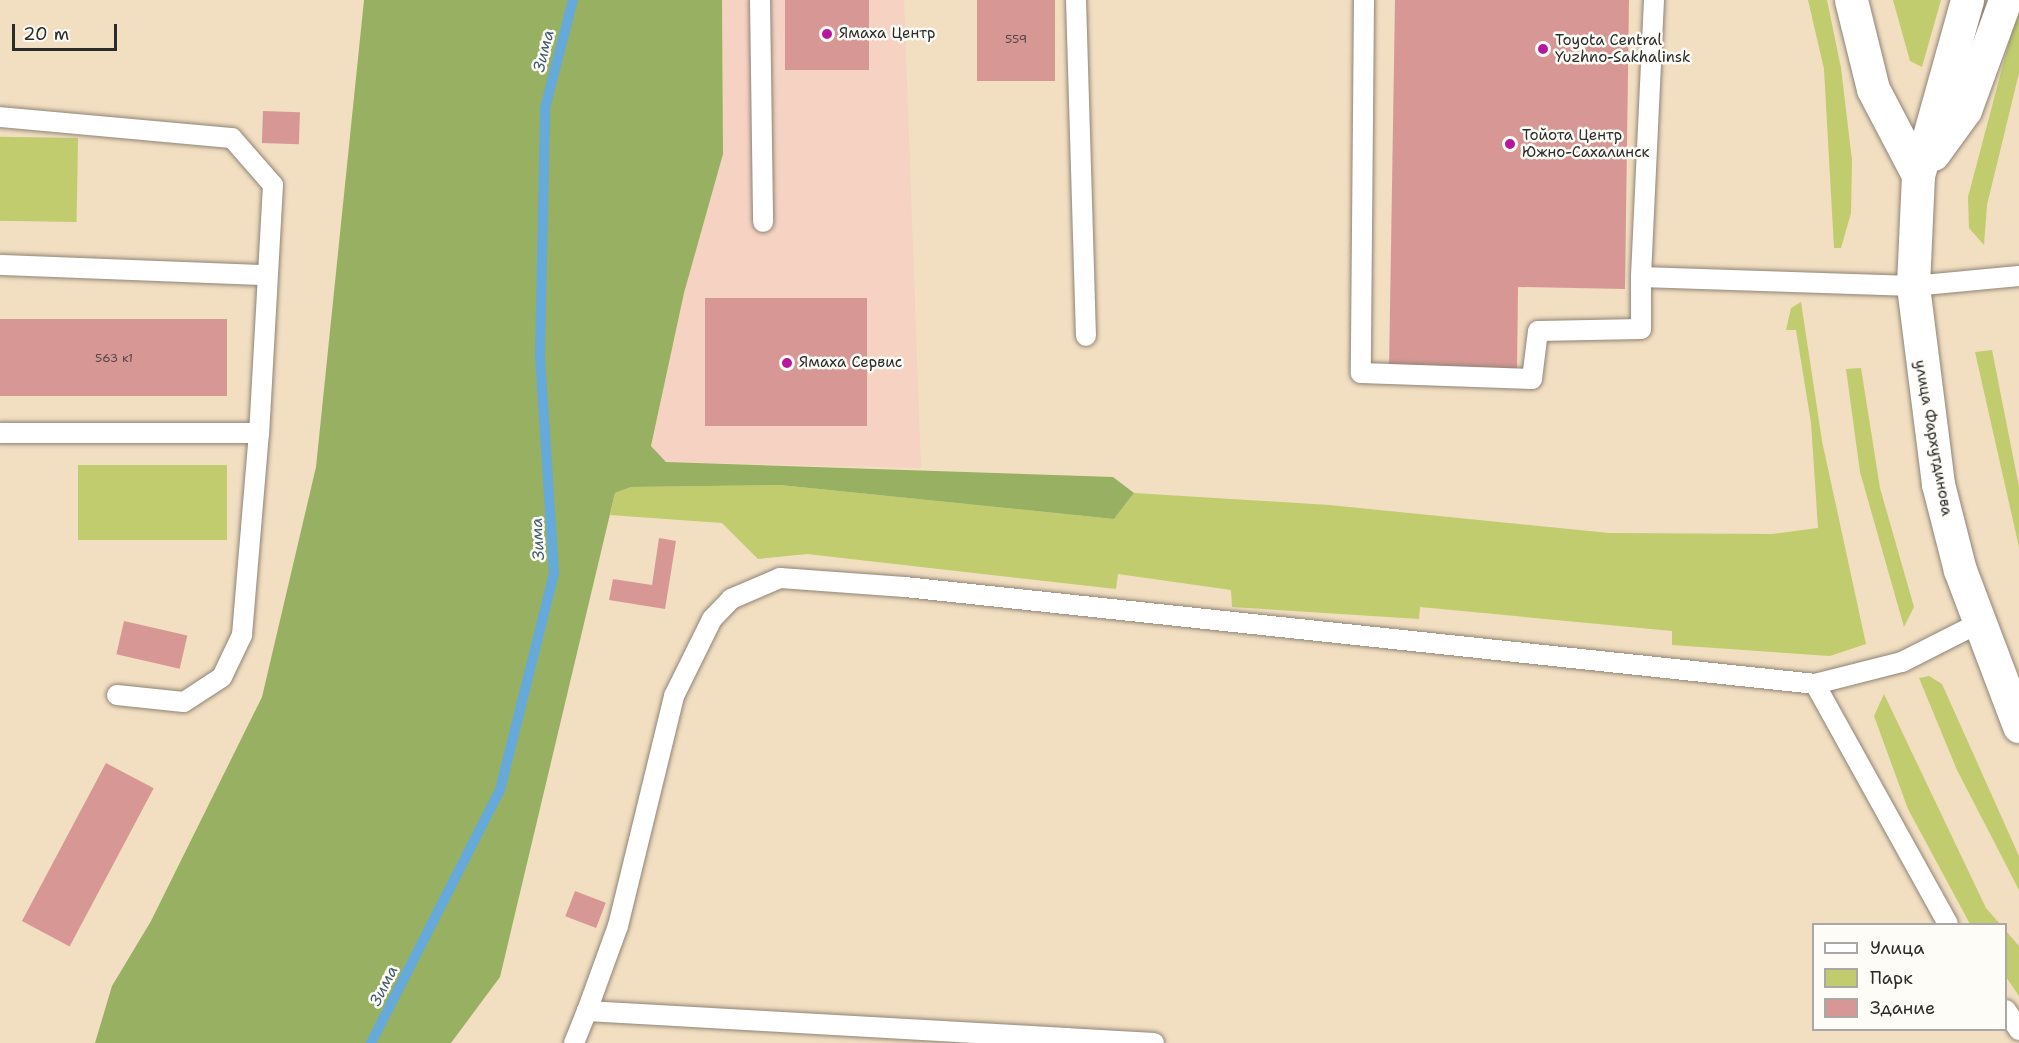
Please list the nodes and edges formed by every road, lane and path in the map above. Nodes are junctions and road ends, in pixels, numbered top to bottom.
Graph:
1 (760, 0) edge
2 (1076, 0) edge
3 (1364, 0) edge
4 (1654, 0) edge
5 (1851, 0) edge
6 (1967, 0) edge
7 (2005, 0) edge
8 (0, 117) edge
9 (1918, 175) junction
10 (763, 222) dead end
11 (0, 266) edge
12 (264, 275) junction
13 (2019, 276) edge
14 (1641, 277) junction
15 (1913, 286) junction
16 (1086, 336) dead end
17 (0, 433) edge
18 (259, 433) junction
19 (1979, 623) junction
20 (1815, 684) junction
21 (117, 695) dead end
22 (2019, 726) edge
23 (1947, 923) edge
24 (586, 1011) junction
25 (2007, 1012) edge
26 (2019, 1030) edge
27 (574, 1043) edge
28 (1154, 1043) edge

1 - 10 lane
2 - 16 lane
3 - 14 lane
4 - 14 lane
5 - 9 main road
6 - 9 main road, улица Фархутдинова
7 - 9 main road
8 - 12 lane
9 - 15 main road, улица Фархутдинова
11 - 12 lane
12 - 18 lane
13 - 15 lane
14 - 15 lane
15 - 19 main road, улица Фархутдинова
17 - 18 lane
18 - 21 lane
19 - 20 lane
19 - 22 main road, улица Фархутдинова
20 - 23 lane
20 - 24 lane
24 - 27 lane
24 - 28 lane
25 - 26 lane

